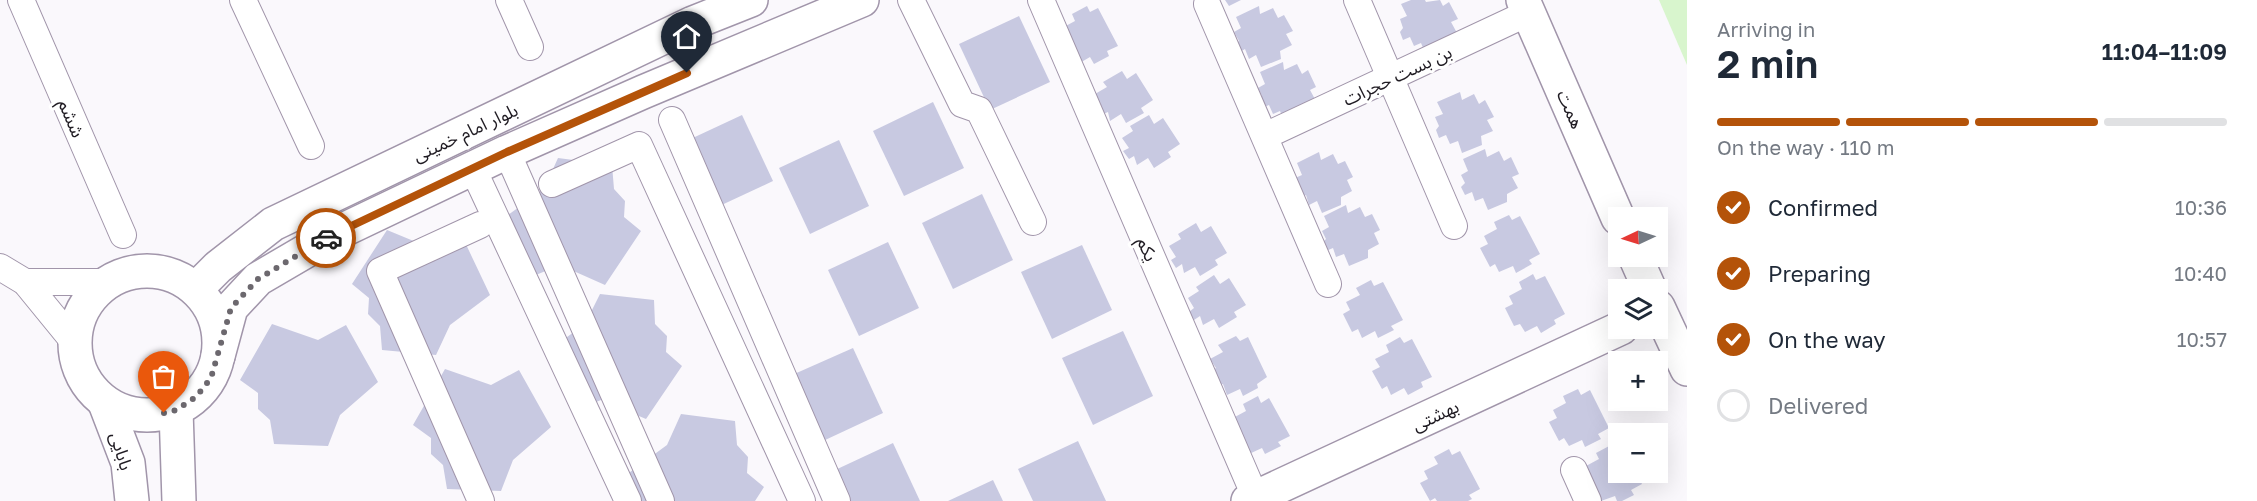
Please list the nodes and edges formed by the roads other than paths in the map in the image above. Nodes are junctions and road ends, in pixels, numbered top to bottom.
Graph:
1 (21, 0) edge
2 (243, 0) edge
3 (509, 0) edge
4 (751, 0) edge
5 (862, 0) edge
6 (912, 0) edge
7 (1041, 0) edge
8 (1357, 0) edge
9 (1206, 4) dead end
10 (1526, 7) edge
11 (530, 47) dead end
12 (1390, 78) junction
13 (672, 120) dead end
14 (1265, 136) junction
15 (311, 146) dead end
16 (507, 152) junction
17 (473, 169) junction
18 (552, 184) dead end
19 (1613, 207) edge
20 (1034, 222) dead end
21 (480, 225) dead end
22 (1454, 226) dead end
23 (123, 236) dead end
24 (0, 267) edge
25 (25, 282) junction
26 (108, 282) junction
27 (1328, 284) dead end
28 (196, 289) junction
29 (1668, 330) edge
30 (1608, 334) edge
31 (74, 342) junction
32 (218, 356) junction
33 (1687, 369) edge
34 (105, 403) junction
35 (176, 410) junction
36 (1574, 470) dead end
37 (1253, 500) edge
38 (132, 501) edge
39 (179, 501) edge
40 (481, 501) edge
41 (628, 501) edge
42 (661, 501) edge
43 (802, 501) edge
44 (837, 501) edge
45 (1588, 501) edge

1 - 23 street, ششم
2 - 15 street
3 - 11 street
4 - 28 street, بلوار امام خمینی
5 - 16 street, بلوار امام خمینی
6 - 20 street
7 - 37 street, یکم
8 - 12 street
9 - 14 street
10 - 12 street, بن بست حجرات
10 - 19 street, همت
12 - 14 street, بن بست حجرات
12 - 22 street
13 - 44 street
14 - 27 street
16 - 17 street, بلوار امام خمینی
16 - 42 street
17 - 32 street, بلوار امام خمینی
17 - 41 street
18 - 43 street
21 - 40 street
24 - 25 street
25 - 26 street
25 - 31 street
26 - 28 street
26 - 31 street
28 - 32 street
29 - 33 street
30 - 37 street, بهشتی
31 - 34 street
32 - 35 street
34 - 35 street
34 - 38 street, بابایی
35 - 39 street
36 - 45 street

